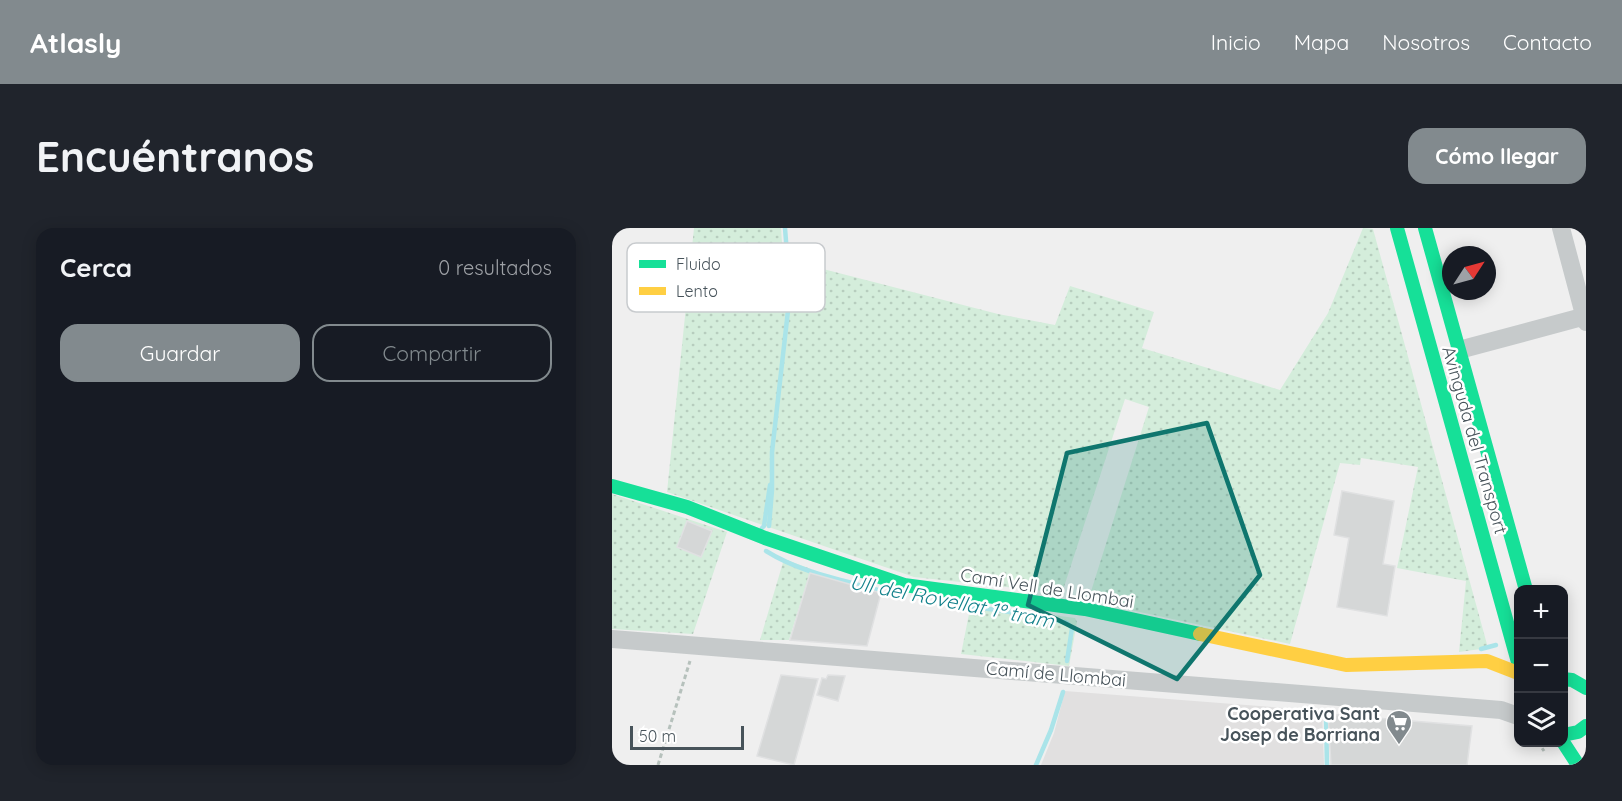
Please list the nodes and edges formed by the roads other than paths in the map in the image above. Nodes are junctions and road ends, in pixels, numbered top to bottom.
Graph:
1 (1398, 228) edge
2 (1425, 228) edge
3 (1561, 228) edge
4 (1585, 318) edge
5 (1459, 350) junction
6 (612, 486) edge
7 (1525, 585) edge
8 (1509, 631) junction
9 (612, 639) edge
10 (1514, 648) edge
11 (1487, 661) junction
12 (1514, 671) edge
13 (1568, 681) edge
14 (1583, 684) edge
15 (1510, 708) edge
16 (1586, 726) edge
17 (1568, 734) edge
18 (1566, 747) edge
19 (1578, 765) edge

1 - 8 street, Avinguda del Transport
2 - 5 street, Avinguda del Transport
3 - 4 street
4 - 5 street
5 - 7 street, Avinguda del Transport
6 - 11 street, Camí Vell de Llombai
8 - 10 street, Avinguda del Transport
8 - 11 street
9 - 15 street, Camí de Llombai
11 - 12 street
13 - 14 street
16 - 17 street
18 - 19 street

